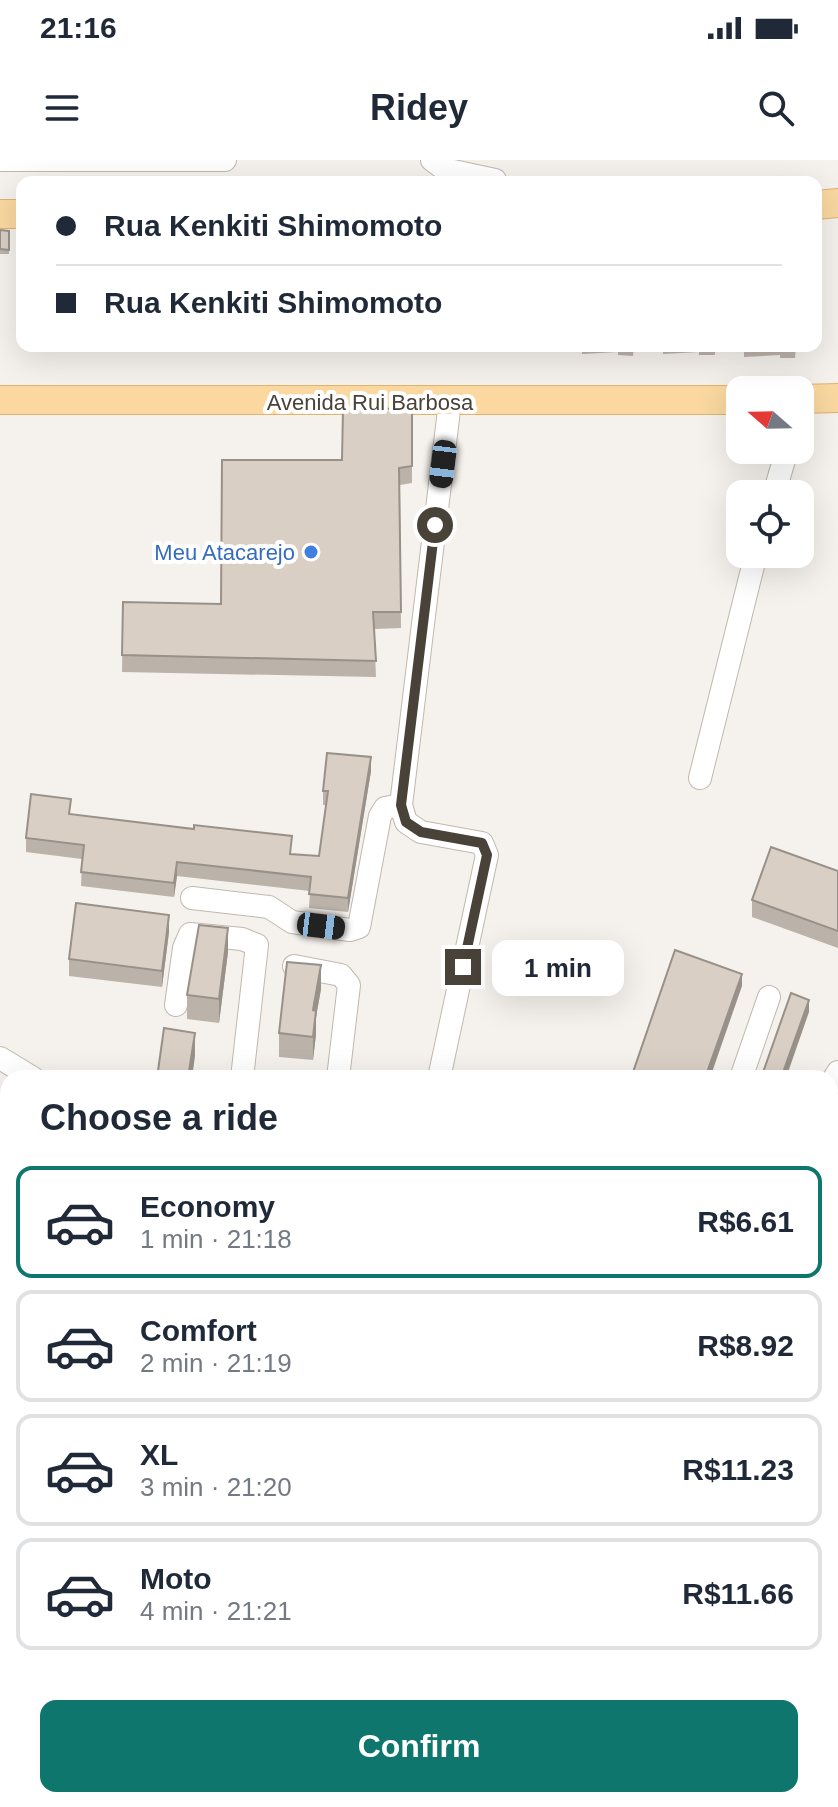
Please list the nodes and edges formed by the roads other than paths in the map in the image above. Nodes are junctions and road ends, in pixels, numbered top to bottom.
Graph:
1 (0, 160) edge
2 (225, 160) edge
3 (432, 160) edge
4 (476, 176) edge
5 (838, 398) edge
6 (0, 400) edge
7 (726, 400) edge
8 (814, 401) edge
9 (450, 402) junction
10 (752, 568) edge
11 (700, 778) dead end
12 (401, 805) junction
13 (192, 898) dead end
14 (287, 965) edge
15 (769, 997) dead end
16 (176, 1005) dead end
17 (0, 1058) edge
18 (20, 1070) edge
19 (243, 1070) edge
20 (339, 1070) edge
21 (441, 1070) edge
22 (744, 1070) edge

1 - 2 street
3 - 4 street
5 - 8 main road
6 - 9 main road, Avenida Rui Barbosa
7 - 9 main road, Avenida Rui Barbosa
9 - 12 street
10 - 11 street
12 - 13 street
12 - 21 street
14 - 20 street
15 - 22 street
16 - 19 street
17 - 18 street

